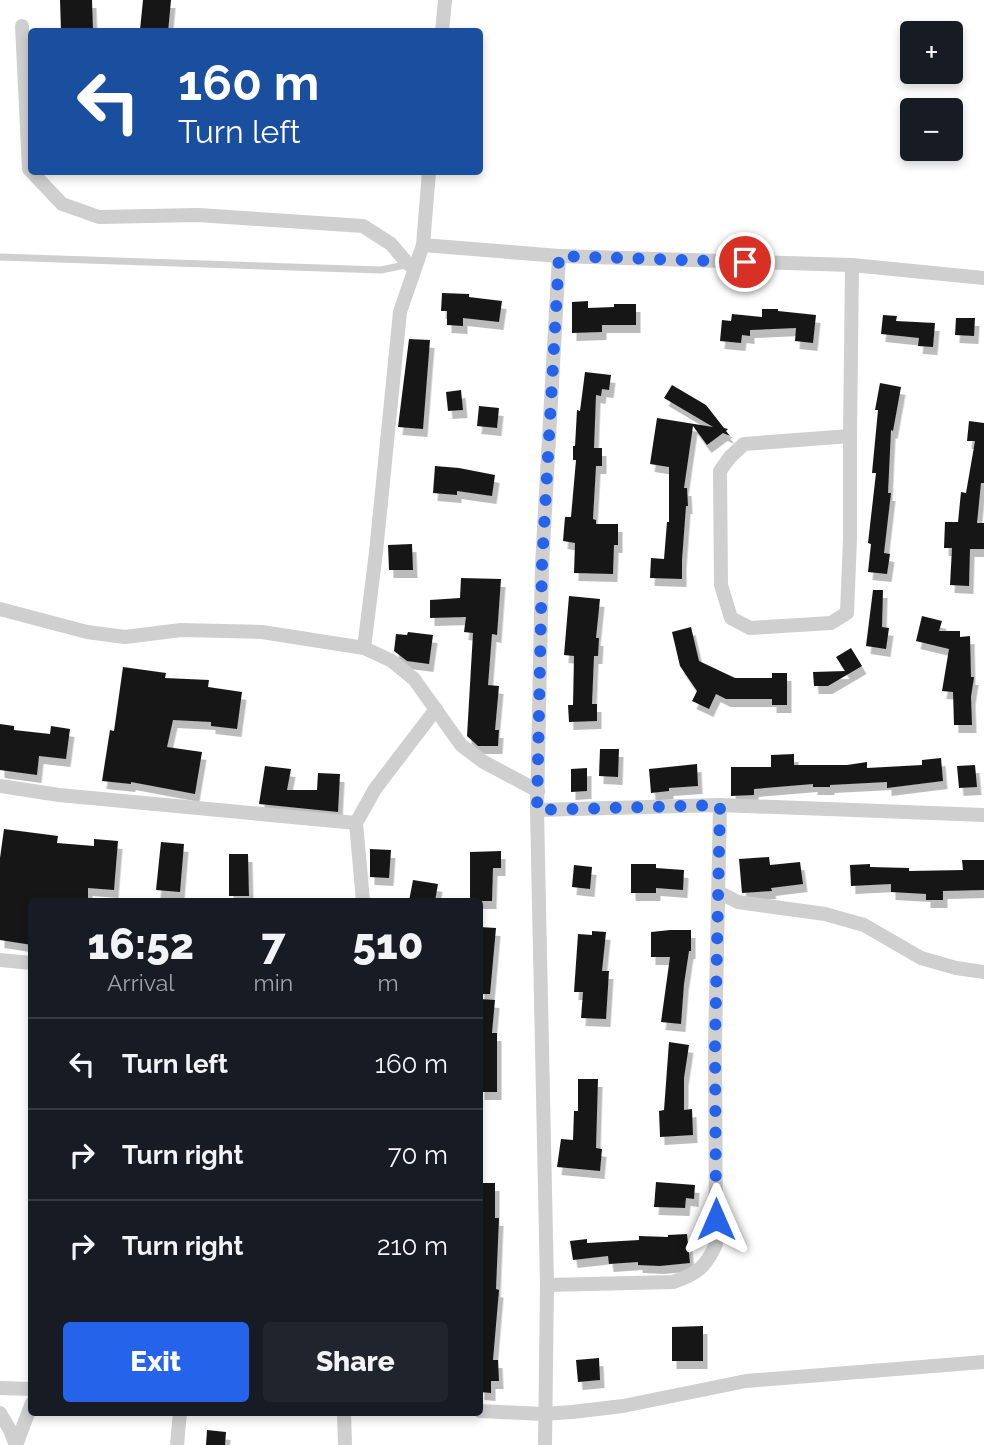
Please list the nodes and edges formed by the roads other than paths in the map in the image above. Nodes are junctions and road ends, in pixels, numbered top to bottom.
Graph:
1 (445, 0) edge
2 (22, 26) dead end
3 (442, 28) edge
4 (28, 149) edge
5 (35, 175) edge
6 (429, 175) edge
7 (423, 245) junction
8 (559, 256) junction
9 (0, 257) edge
10 (413, 263) junction
11 (852, 265) junction
12 (984, 278) edge
13 (850, 436) junction
14 (0, 609) edge
15 (364, 648) junction
16 (436, 709) junction
17 (0, 786) edge
18 (538, 791) junction
19 (720, 805) junction
20 (537, 810) junction
21 (984, 815) edge
22 (356, 823) junction
23 (720, 893) junction
24 (363, 898) edge
25 (0, 960) edge
26 (28, 963) edge
27 (984, 972) edge
28 (547, 1285) junction
29 (984, 1362) edge
30 (0, 1388) edge
31 (28, 1389) edge
32 (483, 1411) edge
33 (0, 1413) edge
34 (28, 1414) edge
35 (543, 1414) junction
36 (180, 1416) edge
37 (344, 1416) edge
38 (16, 1445) edge
39 (177, 1445) edge
40 (345, 1445) edge
41 (545, 1445) edge

1 - 3 street
2 - 4 street
5 - 10 street
6 - 7 street
7 - 8 street
7 - 10 street
8 - 11 street
8 - 18 street
9 - 10 lane
10 - 15 street
11 - 12 street
11 - 13 street
13 - 13 street
14 - 15 street
15 - 16 street
16 - 18 street
16 - 22 street
17 - 22 street
18 - 20 street
19 - 20 street
19 - 21 street
19 - 23 street
20 - 28 street
22 - 24 street
23 - 27 street
23 - 28 street
25 - 26 street
28 - 35 street
29 - 35 street
30 - 31 street
32 - 35 street
33 - 38 street
34 - 38 street
35 - 41 street
36 - 39 street
37 - 40 street

